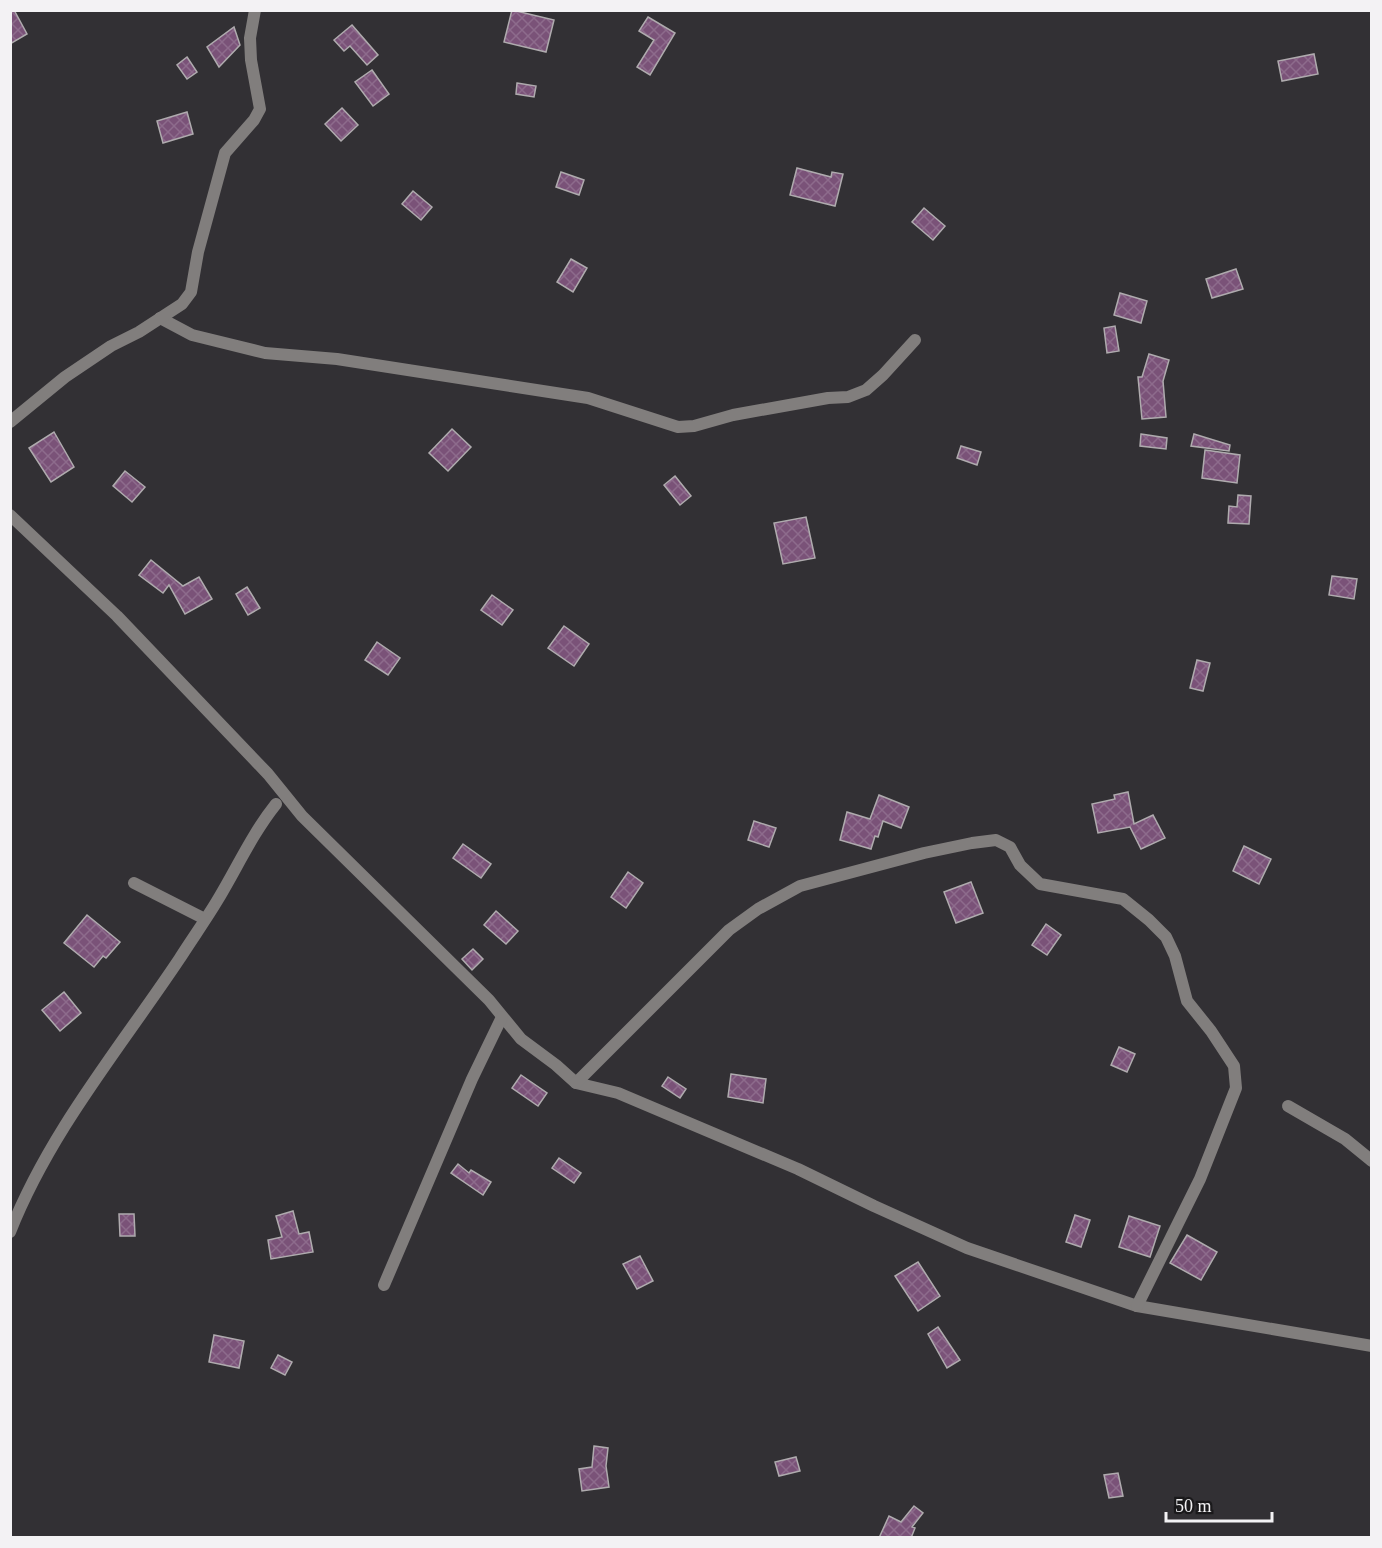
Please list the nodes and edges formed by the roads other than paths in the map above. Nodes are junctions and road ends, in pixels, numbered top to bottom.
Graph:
1 (255, 10) edge
2 (160, 318) junction
3 (915, 340) dead end
4 (10, 422) edge
5 (10, 515) edge
6 (268, 774) junction
7 (276, 804) junction
8 (302, 816) junction
9 (134, 883) dead end
10 (206, 919) junction
11 (502, 1017) junction
12 (576, 1083) junction
13 (1288, 1106) dead end
14 (1371, 1161) edge
15 (10, 1232) edge
16 (384, 1285) dead end
17 (1137, 1306) junction
18 (1371, 1346) edge

1 - 2 street
2 - 3 street
2 - 4 street
5 - 6 street
6 - 7 street
6 - 8 street
7 - 8 street
7 - 10 street
8 - 11 street
9 - 10 street
10 - 15 street
11 - 12 street
11 - 16 street
12 - 17 street
12 - 17 street
13 - 14 street
17 - 18 street

